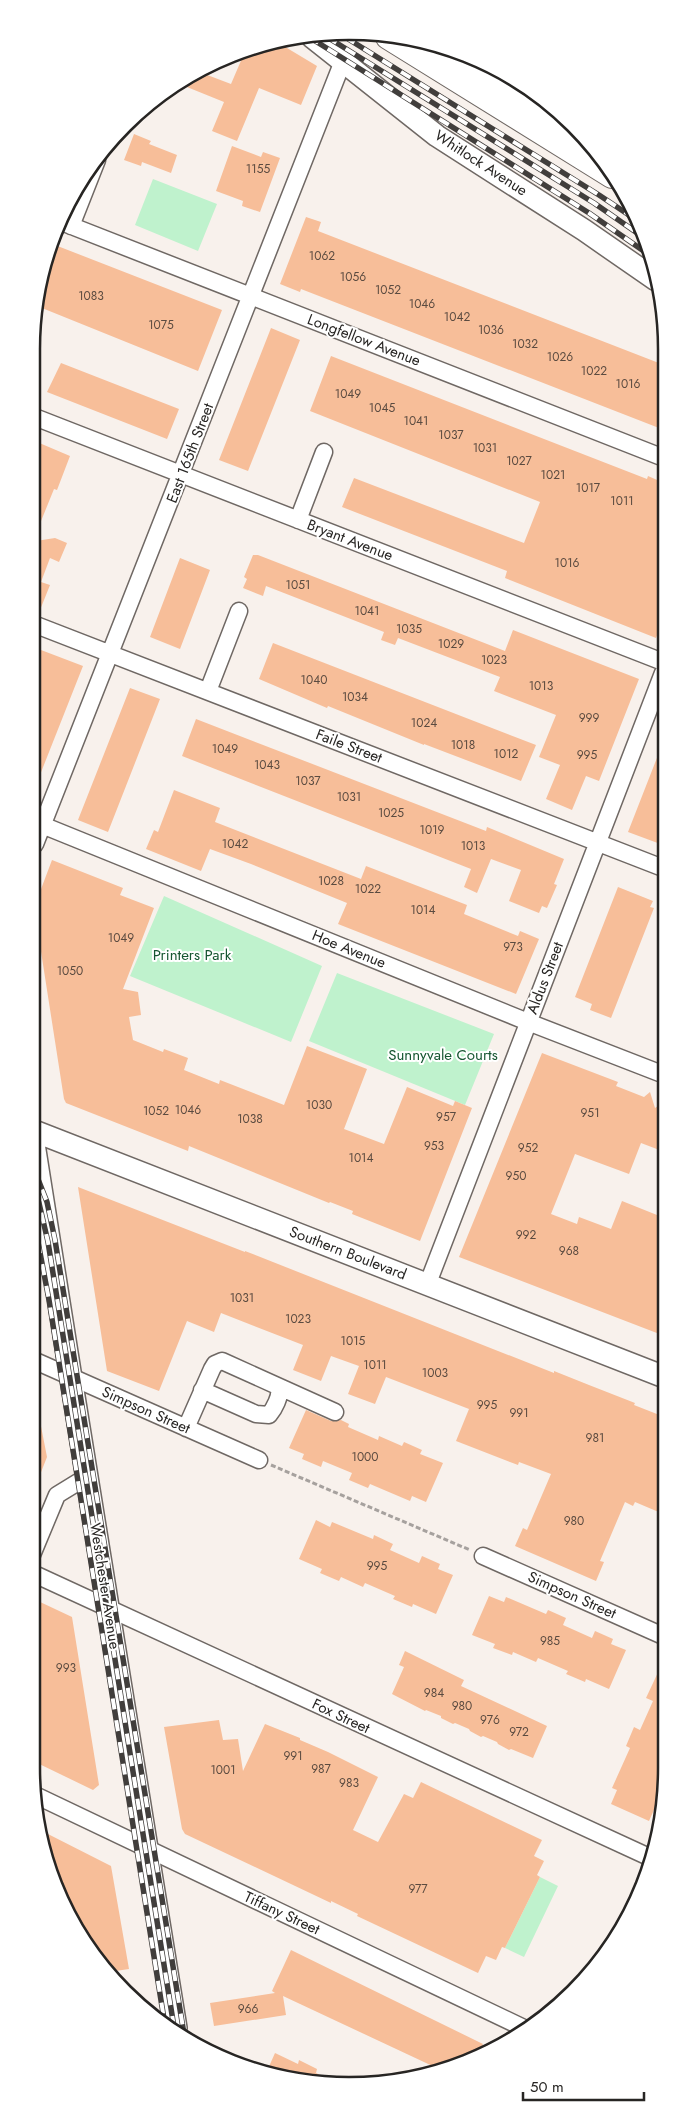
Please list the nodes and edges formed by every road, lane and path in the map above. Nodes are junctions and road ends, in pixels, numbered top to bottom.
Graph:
1 (319, 42) edge
2 (400, 45) edge
3 (450, 57) edge
4 (344, 61) junction
5 (563, 127) edge
6 (599, 168) edge
7 (81, 194) edge
8 (67, 224) edge
9 (648, 275) edge
10 (251, 296) junction
11 (40, 419) edge
12 (324, 452) dead end
13 (658, 456) edge
14 (182, 474) junction
15 (298, 520) junction
16 (240, 610) dead end
17 (40, 627) edge
18 (111, 654) junction
19 (658, 660) edge
20 (658, 686) edge
21 (208, 691) junction
22 (40, 820) edge
23 (40, 826) edge
24 (598, 843) junction
25 (658, 866) edge
26 (528, 1022) junction
27 (658, 1072) edge
28 (40, 1133) edge
29 (40, 1183) edge
30 (428, 1283) junction
31 (40, 1363) edge
32 (658, 1374) edge
33 (70, 1377) junction
34 (279, 1388) junction
35 (202, 1390) junction
36 (335, 1412) dead end
37 (186, 1428) junction
38 (259, 1460) joint
39 (88, 1476) junction
40 (40, 1535) edge
41 (483, 1556) joint
42 (40, 1578) edge
43 (108, 1610) junction
44 (658, 1634) edge
45 (42, 1798) edge
46 (148, 1849) junction
47 (645, 1855) edge
48 (175, 2024) edge
49 (515, 2029) edge

1 - 4 main road, Whitlock Avenue
2 - 6 highway
3 - 5 main road
4 - 9 main road, Whitlock Avenue
4 - 10 street, East 165th Street
7 - 8 street
8 - 10 street, Longfellow Avenue
10 - 13 street, Longfellow Avenue
10 - 14 street, East 165th Street
11 - 14 street, Bryant Avenue
12 - 15 street
14 - 15 street, Bryant Avenue
14 - 18 street, East 165th Street
15 - 19 street, Bryant Avenue
16 - 21 street
17 - 18 street, Faile Street
18 - 21 street, Faile Street
18 - 22 street, East 165th Street
20 - 24 street, Aldus Street
21 - 24 street, Faile Street
23 - 26 street, Hoe Avenue
24 - 25 street, Faile Street
24 - 26 street, Aldus Street
26 - 27 street, Hoe Avenue
26 - 30 street, Aldus Street
28 - 30 main road, Southern Boulevard
29 - 33 main road, Westchester Avenue
30 - 32 main road, Southern Boulevard
31 - 33 street, Simpson Street
33 - 37 street, Simpson Street
33 - 39 main road, Westchester Avenue
34 - 35 street
34 - 35 street
34 - 36 street
35 - 37 street
37 - 38 street, Simpson Street
38 - 41 path
39 - 40 street
39 - 43 main road, Westchester Avenue
41 - 44 street, Simpson Street
42 - 43 street, Fox Street
43 - 46 main road, Westchester Avenue
43 - 47 street, Fox Street
45 - 46 street, Tiffany Street
46 - 48 main road, Westchester Avenue
46 - 49 street, Tiffany Street

